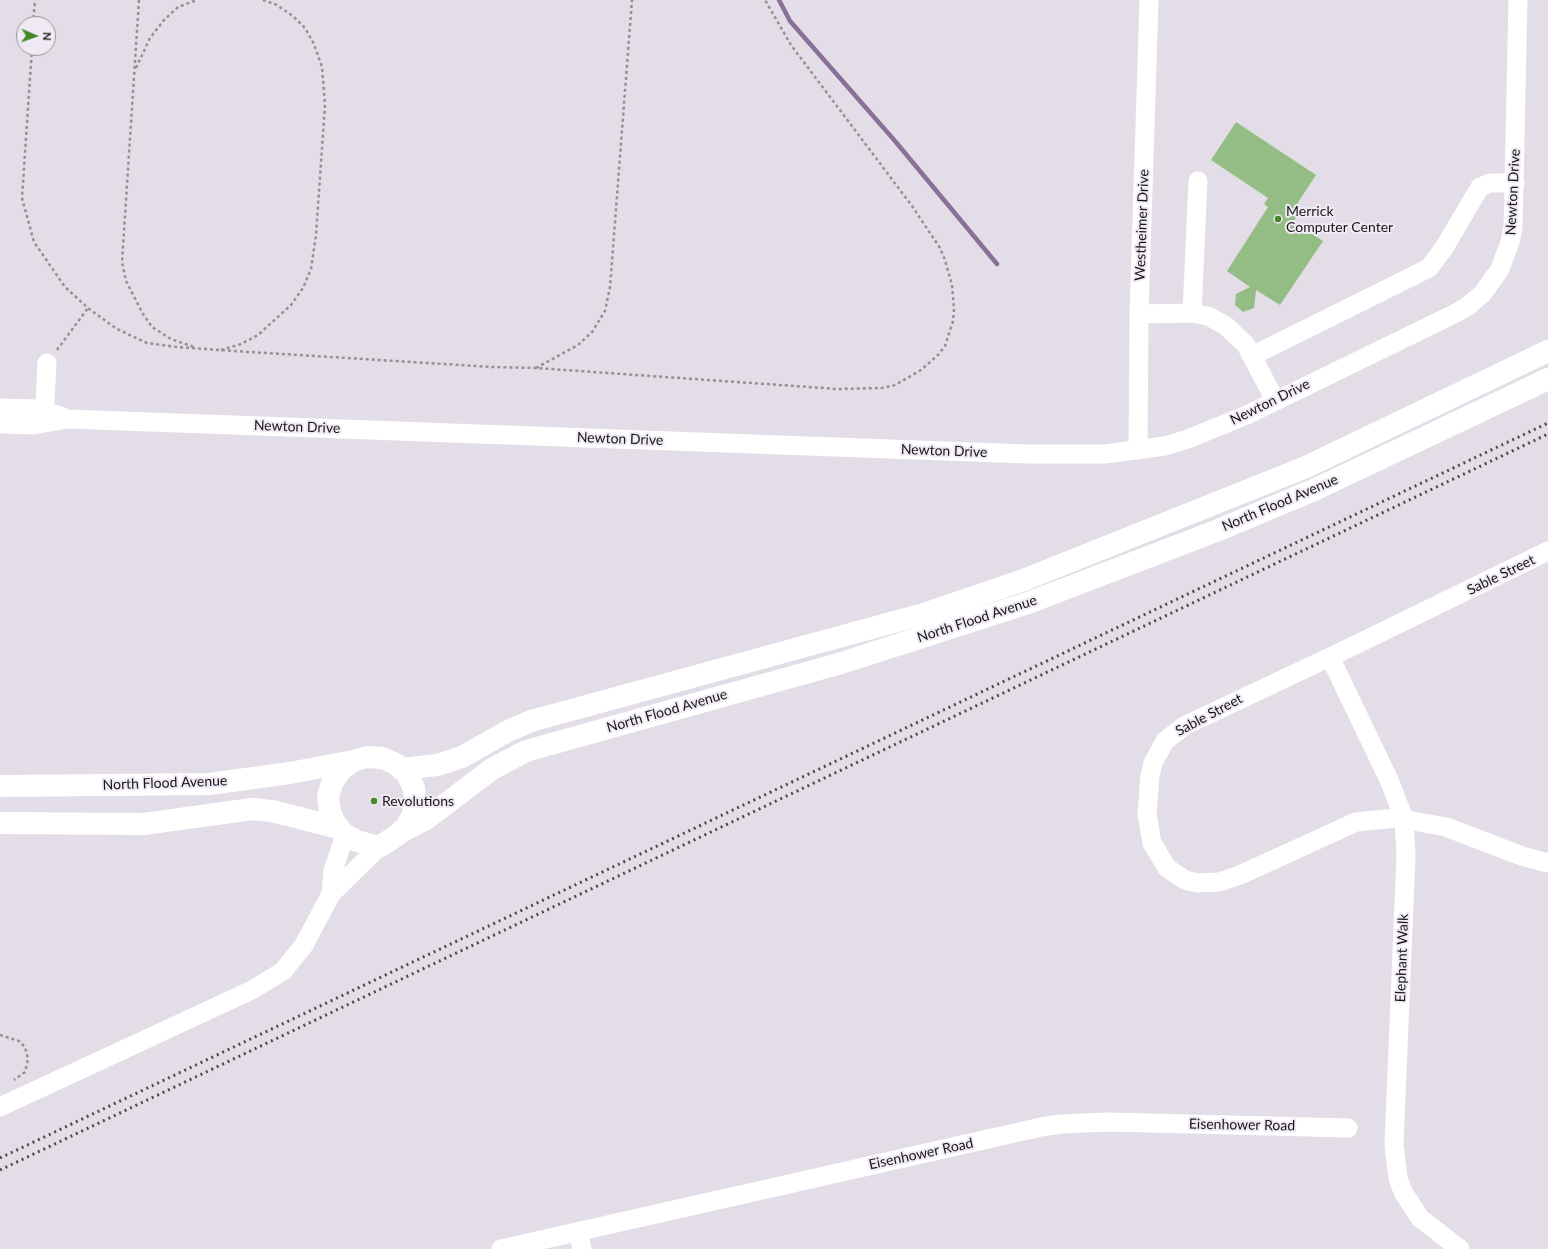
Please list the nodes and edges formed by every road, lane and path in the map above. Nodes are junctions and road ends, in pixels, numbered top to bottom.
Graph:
1 (35, 0) edge
2 (139, 0) edge
3 (197, 0) edge
4 (263, 0) edge
5 (632, 0) edge
6 (765, 0) edge
7 (1149, 0) edge
8 (1518, 0) edge
9 (34, 16) edge
10 (31, 56) edge
11 (134, 71) junction
12 (1198, 181) dead end
13 (1515, 183) junction
14 (88, 308) junction
15 (1192, 313) junction
16 (1139, 314) junction
17 (198, 349) junction
18 (218, 350) junction
19 (1548, 351) edge
20 (1252, 356) junction
21 (47, 363) joint
22 (536, 368) junction
23 (1548, 379) edge
24 (1275, 400) junction
25 (0, 408) edge
26 (44, 418) junction
27 (0, 424) edge
28 (1138, 450) junction
29 (1548, 551) edge
30 (1330, 657) junction
31 (353, 761) junction
32 (401, 769) junction
33 (0, 786) edge
34 (1404, 819) junction
35 (0, 823) edge
36 (342, 832) junction
37 (401, 832) junction
38 (379, 847) junction
39 (1548, 863) edge
40 (331, 894) junction
41 (0, 1035) edge
42 (10, 1084) dead end
43 (0, 1107) edge
44 (1348, 1128) dead end
45 (580, 1241) edge
46 (501, 1249) edge
47 (1460, 1249) edge

1 - 9 path
2 - 11 path
3 - 11 path
4 - 18 path
5 - 22 path
6 - 22 path
7 - 16 street, Westheimer Drive
8 - 13 street, Newton Drive
10 - 14 path
11 - 17 path
12 - 15 street
13 - 20 street
13 - 24 street, Newton Drive
14 - 17 path
14 - 21 path
15 - 16 street
15 - 20 street
16 - 28 street, Westheimer Drive
17 - 18 path
18 - 22 path
19 - 32 main road, North Flood Avenue
20 - 24 street
21 - 26 street
23 - 37 main road, North Flood Avenue
24 - 28 street, Newton Drive
25 - 26 street, Newton Drive
26 - 27 street, Newton Drive
26 - 28 street, Newton Drive
29 - 30 street, Sable Street
30 - 34 street, Elephant Walk
30 - 34 street, Sable Street
31 - 32 main road
31 - 33 main road, North Flood Avenue
31 - 36 main road
32 - 37 main road
34 - 39 street, Sable Street
34 - 47 street, Elephant Walk
35 - 36 main road
36 - 38 main road
36 - 40 street
37 - 38 main road
38 - 40 street
40 - 43 street
41 - 42 path
44 - 45 street, Eisenhower Road
45 - 46 street, Eisenhower Road

